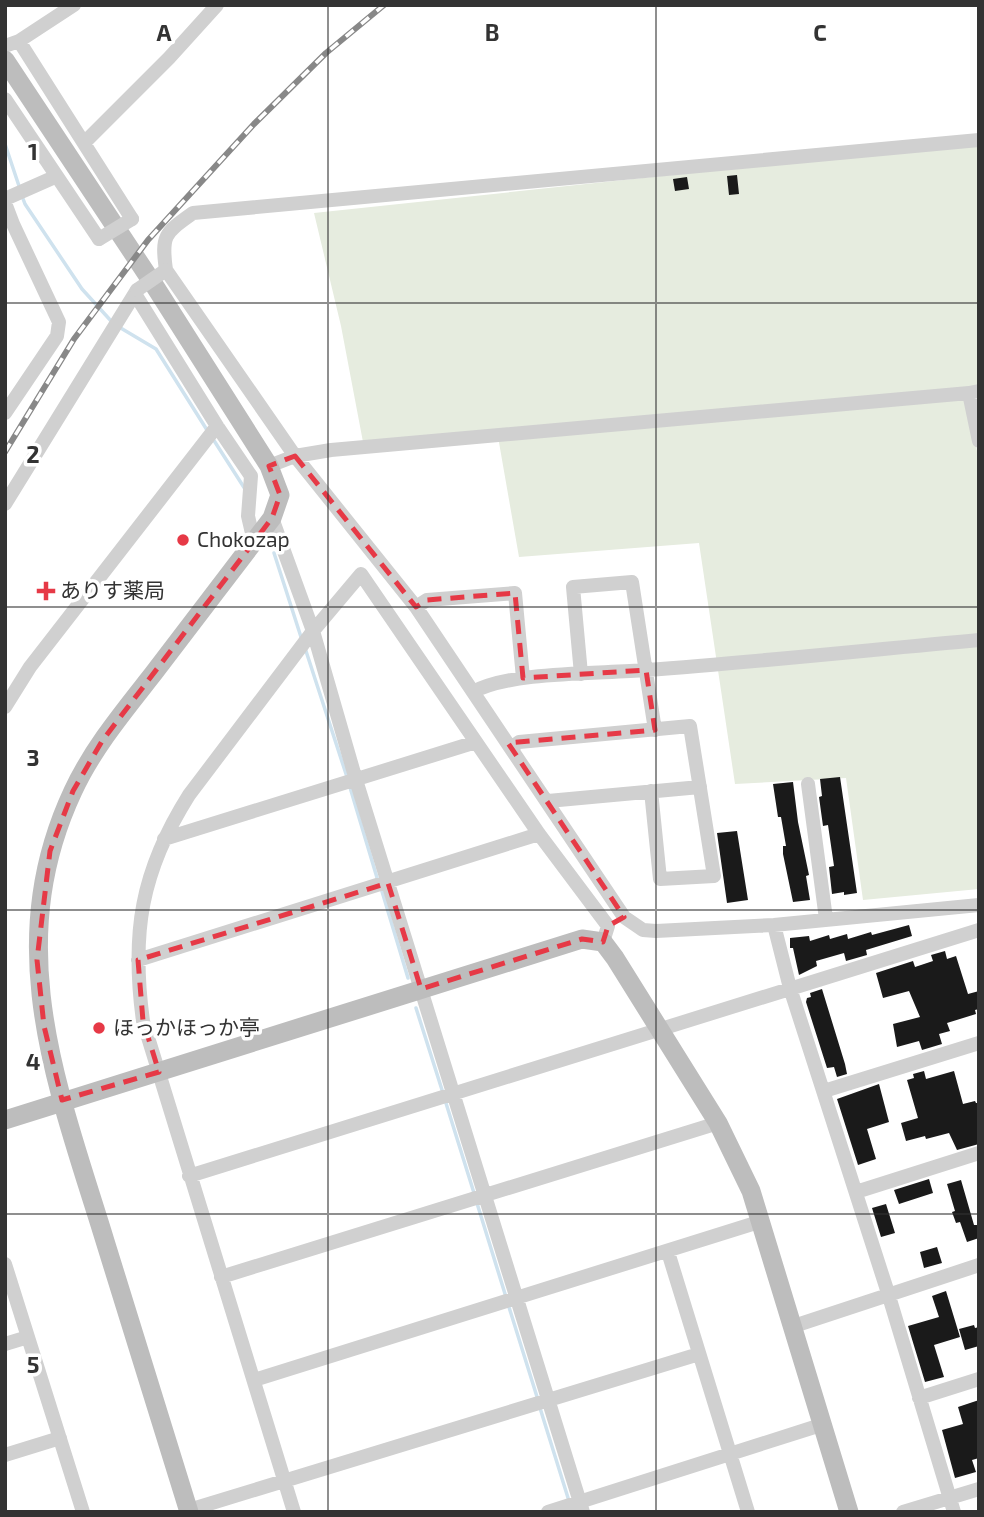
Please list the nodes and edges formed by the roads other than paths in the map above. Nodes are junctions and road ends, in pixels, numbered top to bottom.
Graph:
1 (74, 5) edge
2 (217, 5) edge
3 (12, 43) edge
4 (5, 60) edge
5 (5, 99) edge
6 (979, 140) edge
7 (85, 142) junction
8 (57, 176) junction
9 (13, 197) edge
10 (166, 270) junction
11 (136, 292) junction
12 (974, 392) edge
13 (5, 413) edge
14 (211, 434) junction
15 (979, 442) edge
16 (295, 456) junction
17 (269, 466) junction
18 (5, 504) edge
19 (272, 518) junction
20 (254, 541) junction
21 (416, 607) junction
22 (306, 640) junction
23 (979, 640) edge
24 (646, 670) junction
25 (581, 674) junction
26 (523, 678) junction
27 (473, 692) junction
28 (5, 707) edge
29 (655, 730) junction
30 (475, 742) junction
31 (511, 748) junction
32 (351, 781) junction
33 (808, 785) dead end
34 (700, 787) junction
35 (651, 791) junction
36 (548, 801) junction
37 (539, 834) junction
38 (164, 839) junction
39 (382, 884) junction
40 (979, 905) edge
41 (624, 916) junction
42 (826, 919) junction
43 (774, 925) junction
44 (979, 930) edge
45 (606, 934) junction
46 (138, 960) junction
47 (790, 988) junction
48 (421, 989) junction
49 (660, 1030) junction
50 (979, 1043) edge
51 (159, 1072) junction
52 (824, 1091) junction
53 (447, 1096) junction
54 (62, 1100) junction
55 (5, 1120) edge
56 (718, 1123) junction
57 (979, 1153) edge
58 (189, 1176) junction
59 (856, 1192) junction
60 (479, 1197) junction
61 (762, 1221) junction
62 (668, 1252) junction
63 (5, 1264) edge
64 (979, 1265) edge
65 (221, 1277) junction
66 (888, 1293) junction
67 (511, 1300) junction
68 (794, 1325) junction
69 (28, 1337) junction
70 (5, 1344) edge
71 (699, 1354) junction
72 (979, 1379) edge
73 (254, 1380) junction
74 (919, 1398) junction
75 (542, 1402) junction
76 (824, 1424) junction
77 (60, 1438) junction
78 (730, 1453) junction
79 (5, 1455) edge
80 (283, 1480) junction
81 (979, 1489) edge
82 (952, 1505) edge
83 (576, 1506) edge
84 (188, 1511) edge
85 (83, 1512) edge
86 (294, 1512) edge
87 (548, 1512) edge
88 (748, 1512) edge
89 (849, 1512) edge
90 (903, 1512) edge

1 - 3 street
2 - 7 street
3 - 7 street
4 - 17 street
5 - 8 street
6 - 10 street
7 - 8 street, bridge
8 - 9 street
9 - 13 street
10 - 11 street, bridge
10 - 16 street
11 - 14 street
11 - 18 street
12 - 15 street
12 - 16 street
14 - 20 street
14 - 28 street
16 - 17 street
16 - 21 street
17 - 19 street
19 - 20 street
19 - 22 street
20 - 54 street
21 - 26 street
21 - 27 street
22 - 30 street
22 - 32 street
22 - 38 street
23 - 24 street
24 - 25 street
24 - 25 street
24 - 29 street
25 - 26 street
26 - 27 street
27 - 31 street
29 - 31 street
29 - 34 street
30 - 32 street
30 - 37 street
31 - 36 street
32 - 38 street
32 - 39 street
33 - 42 street
34 - 35 street
34 - 35 street
35 - 36 street
36 - 41 street
37 - 39 street
37 - 45 street
38 - 46 street
39 - 46 street
39 - 48 street
40 - 42 street
41 - 43 street
41 - 45 street
42 - 43 street
43 - 47 street
44 - 47 street
45 - 48 street
45 - 49 street
46 - 51 street
47 - 49 street
47 - 52 street
48 - 51 street
48 - 53 street
49 - 53 street
49 - 56 street
50 - 52 street
51 - 54 street
51 - 58 street
52 - 59 street
53 - 58 street
53 - 60 street
54 - 55 street
54 - 84 street
56 - 60 street
56 - 61 street
57 - 59 street
58 - 65 street
59 - 66 street
60 - 65 street
60 - 67 street
61 - 62 street
61 - 68 street
62 - 67 street
62 - 71 street
63 - 69 street
64 - 66 street
65 - 73 street
66 - 68 street
66 - 74 street
67 - 73 street
67 - 75 street
68 - 76 street
69 - 70 street
69 - 77 street
71 - 75 street
71 - 78 street
72 - 74 street
73 - 80 street
74 - 82 street
75 - 80 street
75 - 83 street
76 - 78 street
76 - 89 street
77 - 79 street
77 - 85 street
78 - 83 street
78 - 88 street
80 - 84 street
80 - 86 street
81 - 82 street
82 - 90 street
83 - 87 street

